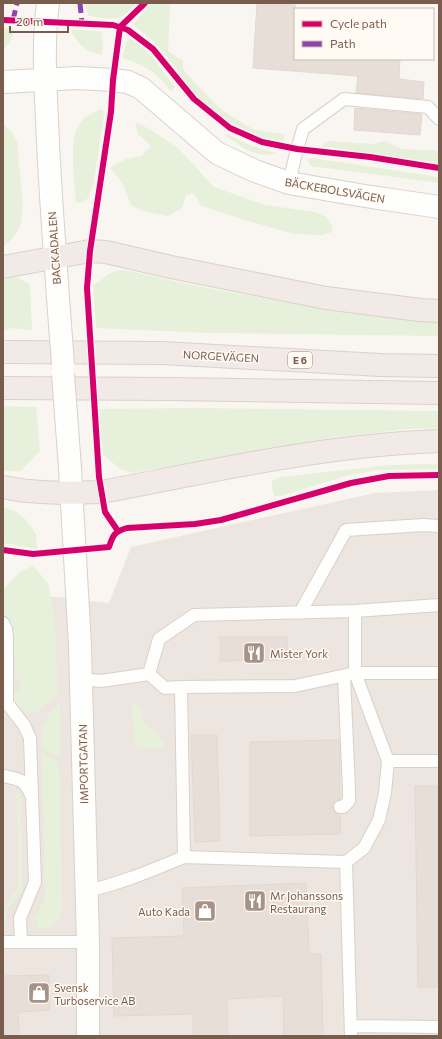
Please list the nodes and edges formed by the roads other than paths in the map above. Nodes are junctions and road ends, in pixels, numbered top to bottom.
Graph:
1 (48, 3) edge
2 (45, 80) junction
3 (3, 82) edge
4 (439, 119) edge
5 (289, 183) junction
6 (439, 207) edge
7 (55, 258) junction
8 (3, 267) edge
9 (439, 311) edge
10 (3, 352) edge
11 (439, 366) edge
12 (3, 388) edge
13 (439, 394) edge
14 (439, 441) edge
15 (3, 487) edge
16 (71, 493) junction
17 (439, 526) edge
18 (439, 605) edge
19 (355, 611) junction
20 (300, 612) junction
21 (3, 623) edge
22 (439, 673) edge
23 (149, 674) junction
24 (349, 675) junction
25 (81, 679) junction
26 (182, 688) junction
27 (388, 761) junction
28 (439, 761) edge
29 (3, 776) edge
30 (32, 798) junction
31 (340, 807) dead end
32 (184, 856) junction
33 (346, 862) junction
34 (86, 891) junction
35 (3, 942) edge
36 (20, 942) junction
37 (88, 942) junction
38 (439, 1027) edge
39 (351, 1031) edge
40 (88, 1036) edge

1 - 2 street, BACKADALEN
2 - 3 street, BÄCKEBOLSVÄGEN
2 - 5 street, BÄCKEBOLSVÄGEN
2 - 7 street, BACKADALEN
4 - 5 lane
5 - 6 street, BÄCKEBOLSVÄGEN
7 - 8 highway
7 - 9 highway
7 - 16 street, BACKADALEN, bridge
10 - 11 highway, NORGEVÄGEN / E 6
12 - 13 highway
14 - 16 highway
15 - 16 highway
16 - 25 street, IMPORTGATAN
17 - 20 lane
18 - 19 lane
19 - 20 lane
19 - 24 lane
20 - 23 lane
21 - 30 lane
22 - 24 lane
23 - 25 lane
23 - 26 lane
24 - 26 lane
24 - 27 lane
24 - 31 lane
25 - 34 street, IMPORTGATAN
26 - 32 lane
27 - 28 lane
27 - 33 lane
29 - 30 lane
30 - 36 lane
32 - 33 lane
32 - 34 lane
33 - 39 lane
34 - 37 street, IMPORTGATAN
35 - 36 lane
36 - 37 lane
37 - 40 street, IMPORTGATAN
38 - 39 lane

